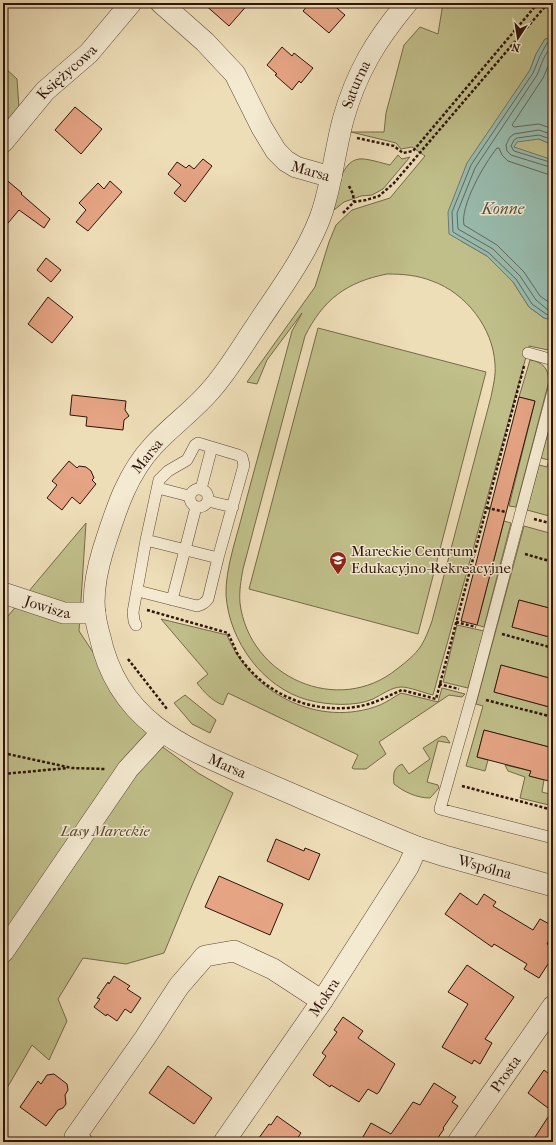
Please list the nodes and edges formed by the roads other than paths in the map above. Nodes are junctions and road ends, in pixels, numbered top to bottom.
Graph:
1 (131, 3) edge
2 (161, 3) edge
3 (407, 3) edge
4 (3, 142) edge
5 (331, 177) junction
6 (528, 353) road end
7 (553, 360) edge
8 (553, 391) edge
9 (212, 448) junction
10 (158, 488) junction
11 (201, 489) junction
12 (189, 496) junction
13 (208, 500) junction
14 (196, 507) junction
15 (232, 507) junction
16 (146, 540) junction
17 (185, 550) junction
18 (218, 558) junction
19 (138, 591) junction
20 (3, 593) edge
21 (172, 600) junction
22 (95, 613) junction
23 (136, 625) dead end
24 (162, 732) junction
25 (553, 838) edge
26 (417, 847) junction
27 (552, 882) edge
28 (3, 952) edge
29 (322, 1001) junction
30 (553, 1006) edge
31 (82, 1142) edge
32 (224, 1142) edge
33 (458, 1142) edge

1 - 4 street, Księżycowa
2 - 5 street, Marsa
3 - 5 street, Saturna
5 - 22 street, Marsa
6 - 7 lane
8 - 25 lane
9 - 10 lane
9 - 11 lane
9 - 15 lane
10 - 12 lane
10 - 16 lane
11 - 12 lane
11 - 13 lane
12 - 14 lane
13 - 14 lane
13 - 15 lane
14 - 17 lane
15 - 18 lane
16 - 17 lane
16 - 19 lane
17 - 18 lane
17 - 21 lane
18 - 21 lane
19 - 21 lane
19 - 23 lane
20 - 22 street, Jowisza
22 - 24 street, Marsa
24 - 26 street, Marsa
24 - 28 street
26 - 27 street, Wspólna
26 - 29 street, Mokra
29 - 31 street
29 - 32 street, Mokra
30 - 33 street, Prosta

